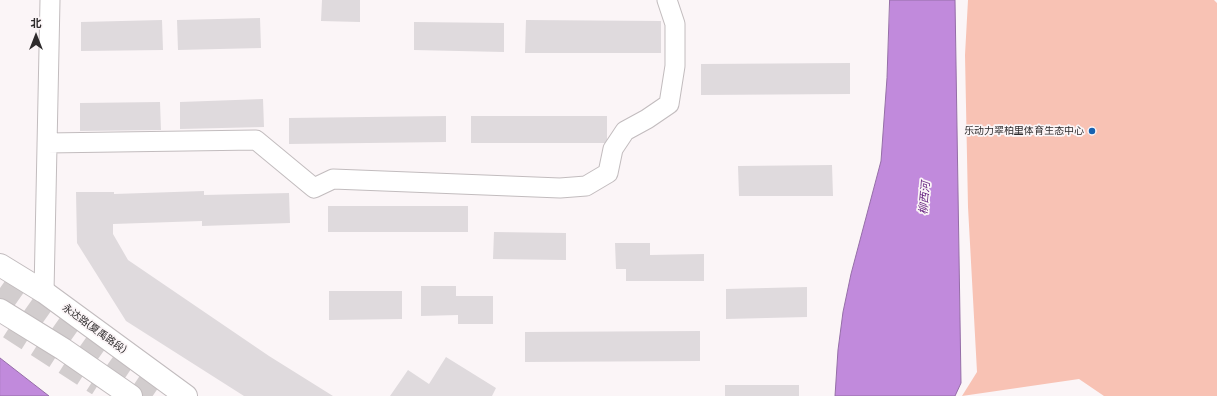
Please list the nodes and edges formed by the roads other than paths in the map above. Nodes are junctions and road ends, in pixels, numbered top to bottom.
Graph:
1 (50, 0) edge
2 (667, 0) edge
3 (47, 143) junction
4 (0, 265) edge
5 (44, 292) junction
6 (0, 310) edge
7 (131, 396) edge
8 (186, 396) edge

1 - 3 street
2 - 3 street
3 - 5 street
4 - 5 main road, 永达路(夏禹路段)
5 - 8 main road, 永达路(夏禹路段)
6 - 7 main road

